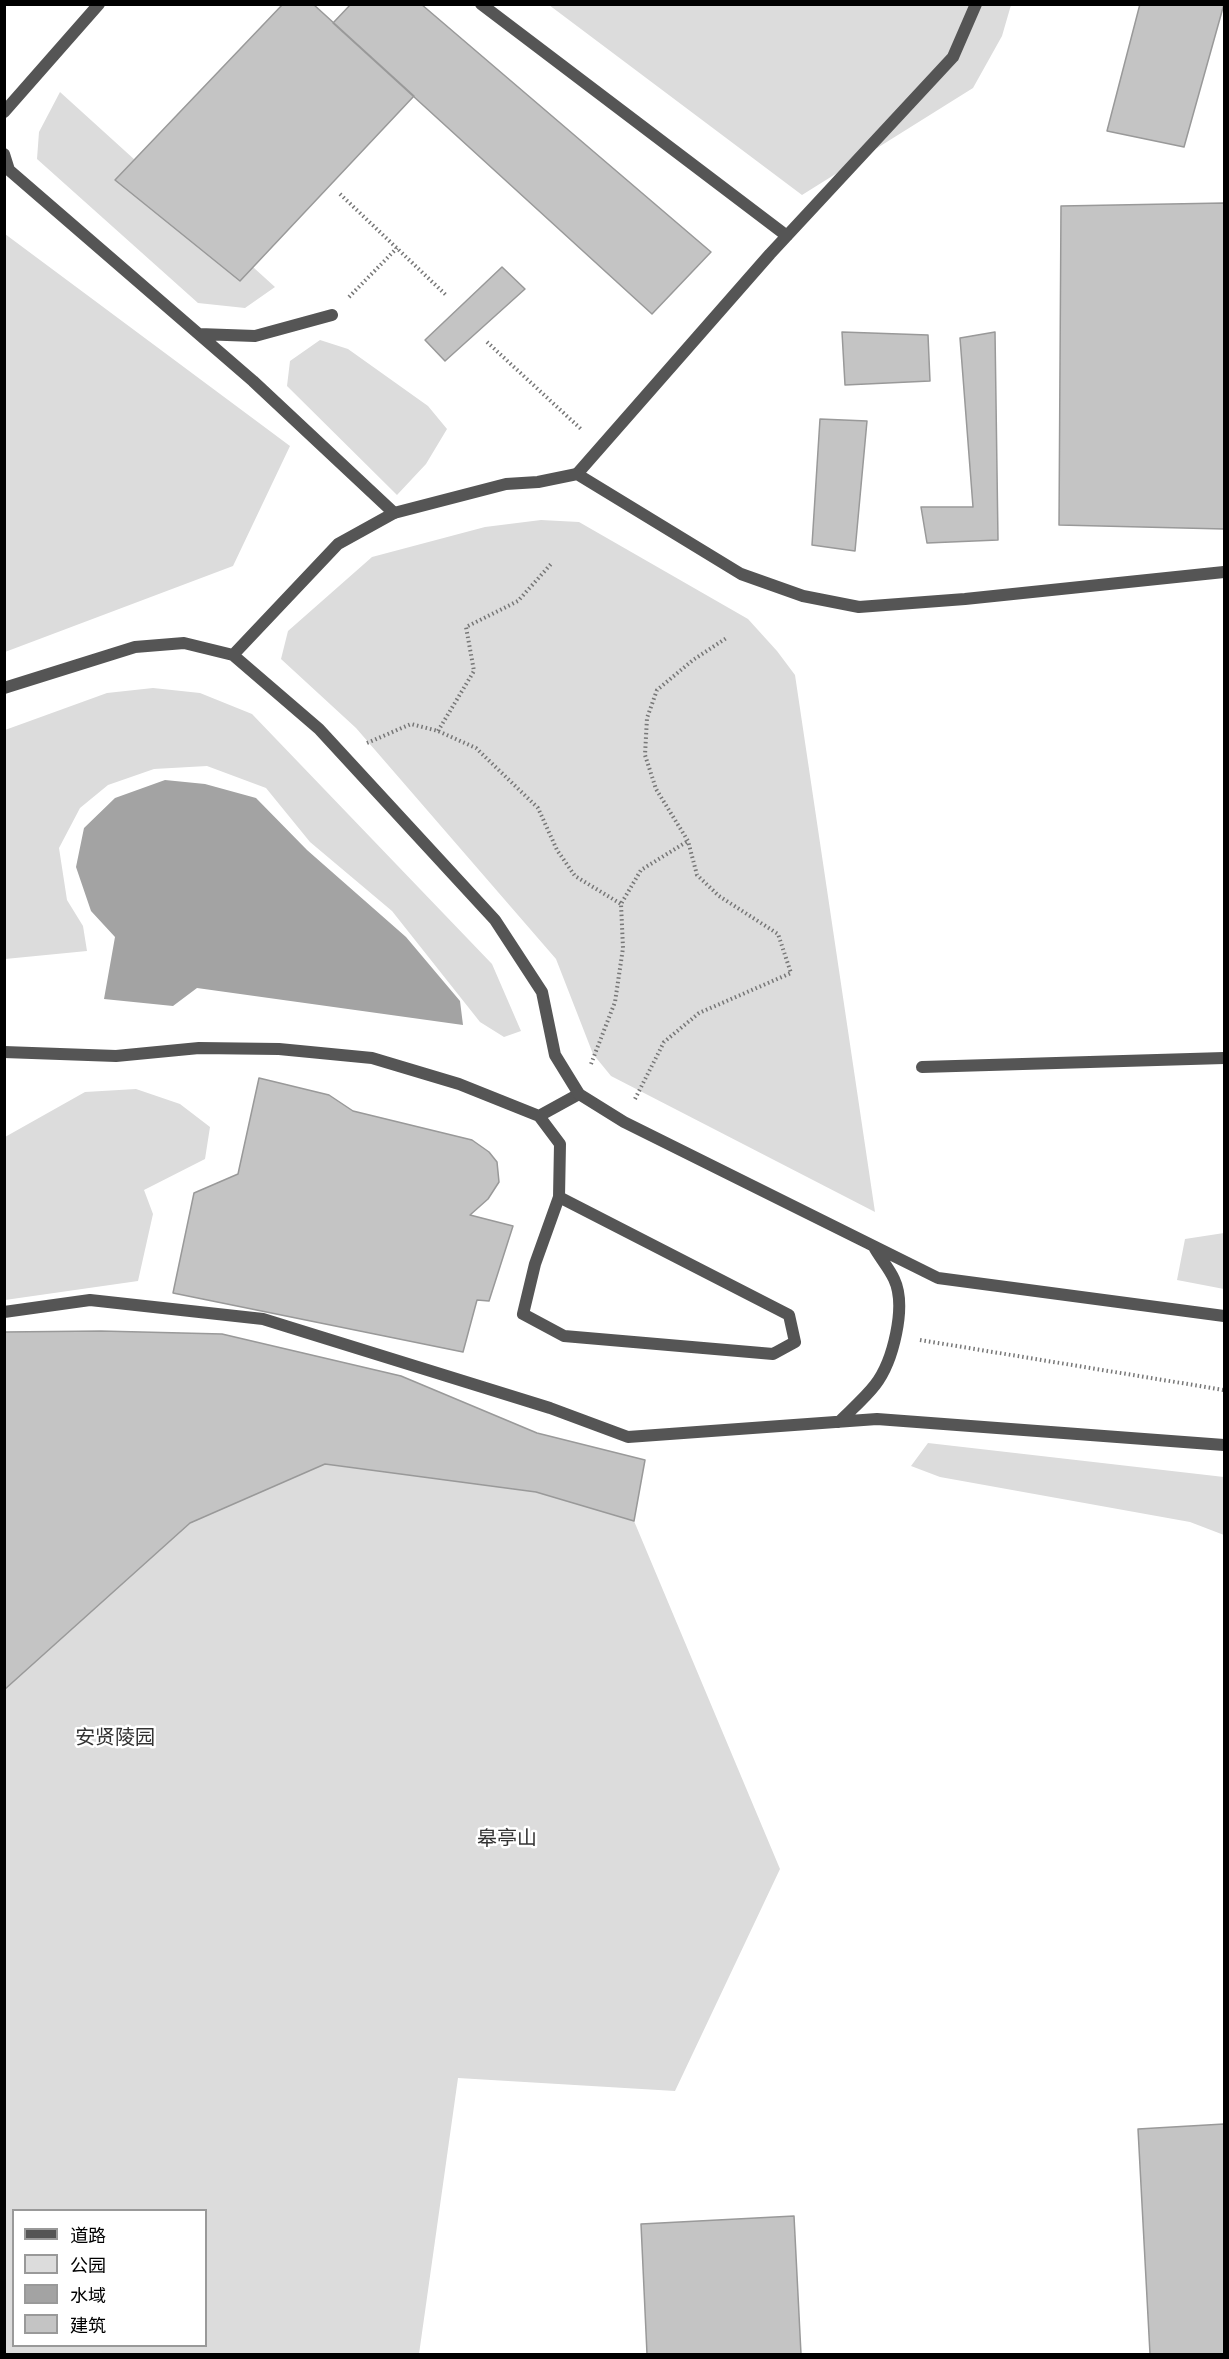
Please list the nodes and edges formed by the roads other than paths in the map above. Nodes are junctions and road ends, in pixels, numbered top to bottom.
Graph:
1 (99, 4) edge
2 (482, 4) edge
3 (976, 4) edge
4 (4, 111) edge
5 (4, 153) edge
6 (787, 236) junction
7 (332, 315) road end
8 (200, 334) junction
9 (577, 474) junction
10 (394, 513) junction
11 (1224, 572) edge
12 (233, 655) junction
13 (4, 688) edge
14 (4, 1052) edge
15 (1224, 1058) edge
16 (922, 1067) dead end
17 (579, 1094) junction
18 (539, 1116) junction
19 (559, 1197) junction
20 (873, 1246) junction
21 (4, 1312) edge
22 (1224, 1316) edge
23 (839, 1422) junction
24 (1224, 1445) edge

1 - 4 street
2 - 6 street
3 - 6 street
5 - 8 street
6 - 9 street
7 - 8 street
8 - 10 street
9 - 10 street
9 - 11 street
10 - 12 street
12 - 13 street
12 - 17 street
14 - 18 street
15 - 16 street
17 - 18 street
17 - 20 street
18 - 19 street
19 - 19 street
20 - 22 street
20 - 23 street
21 - 23 street
23 - 24 street

